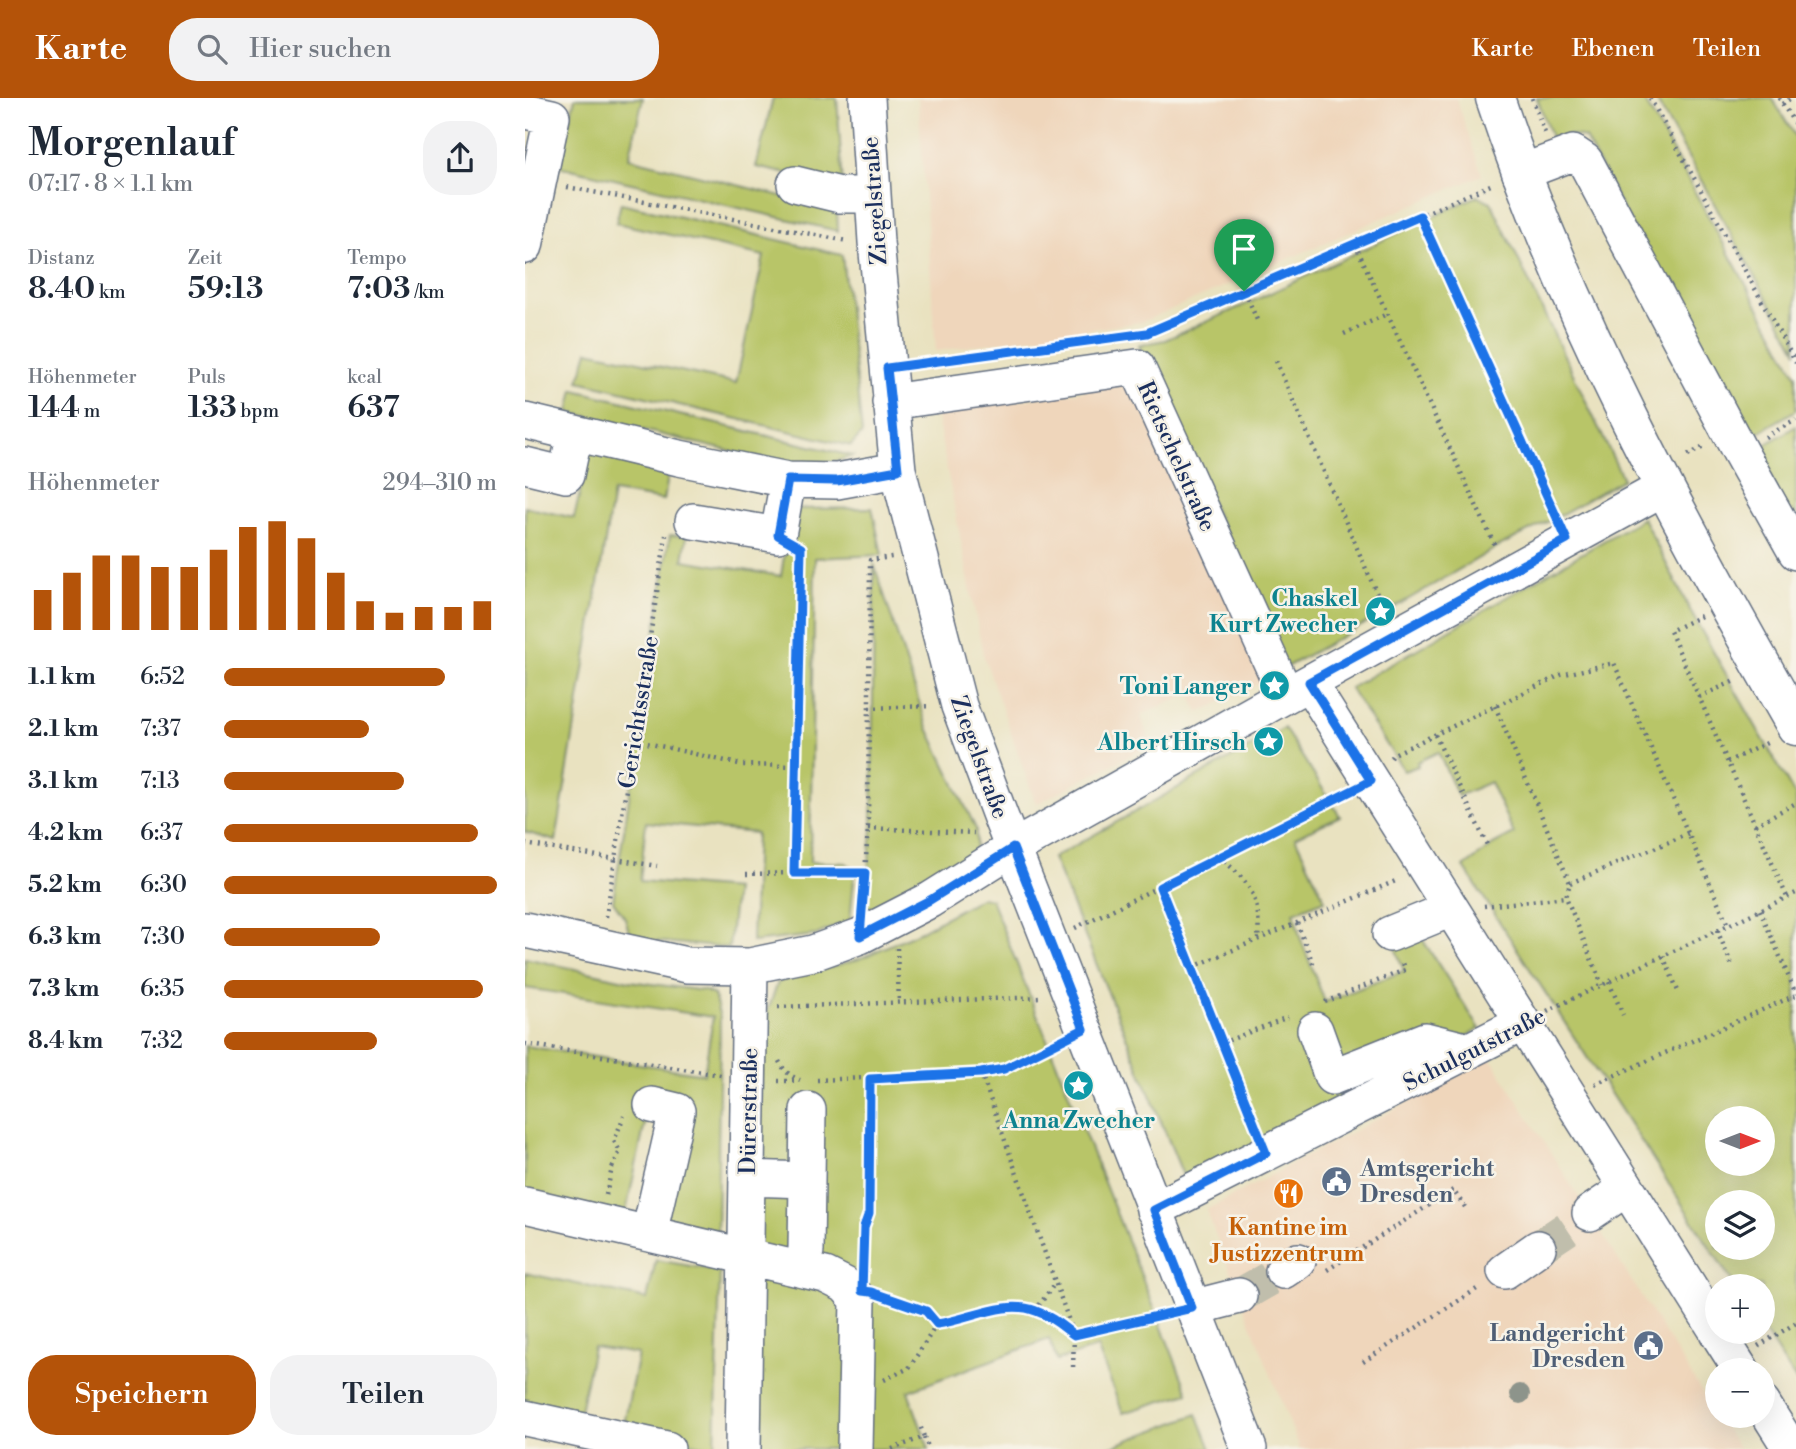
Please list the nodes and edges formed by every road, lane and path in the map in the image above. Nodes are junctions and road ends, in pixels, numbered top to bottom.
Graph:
1 (867, 98) edge
2 (1495, 98) edge
3 (1532, 98) edge
4 (1650, 98) edge
5 (1779, 98) edge
6 (1792, 98) edge
7 (1782, 104) junction
8 (525, 111) edge
9 (1796, 126) edge
10 (1545, 132) dead end
11 (1520, 173) junction
12 (538, 182) junction
13 (795, 184) dead end
14 (872, 195) junction
15 (1420, 216) junction
16 (876, 242) junction
17 (1355, 244) junction
18 (525, 246) edge
19 (1244, 291) junction
20 (1387, 314) junction
21 (1257, 320) dead end
22 (1344, 334) dead end
23 (1133, 335) dead end
24 (1078, 342) dead end
25 (1276, 361) dead end
26 (1796, 363) edge
27 (887, 368) junction
28 (890, 402) junction
29 (525, 421) edge
30 (575, 433) junction
31 (525, 465) edge
32 (898, 470) junction
33 (788, 480) junction
34 (1665, 486) junction
35 (681, 522) joint
36 (778, 535) junction
37 (1567, 540) junction
38 (1796, 552) edge
39 (919, 553) junction
40 (1507, 573) junction
41 (1727, 603) junction
42 (1395, 636) junction
43 (1763, 669) junction
44 (1298, 689) junction
45 (1699, 697) junction
46 (959, 706) junction
47 (1495, 706) junction
48 (869, 708) junction
49 (1786, 732) edge
50 (1435, 735) junction
51 (634, 740) junction
52 (1727, 762) junction
53 (796, 766) junction
54 (1371, 781) junction
55 (1796, 803) edge
56 (1755, 825) junction
57 (868, 828) junction
58 (974, 833) dead end
59 (1689, 834) junction
60 (525, 844) edge
61 (1488, 847) dead end
62 (1013, 848) junction
63 (1219, 857) junction
64 (615, 860) junction
65 (657, 866) dead end
66 (1426, 869) junction
67 (794, 873) junction
68 (865, 873) junction
69 (746, 874) dead end
70 (1570, 883) junction
71 (1160, 887) junction
72 (1796, 892) edge
73 (1566, 897) junction
74 (1787, 897) junction
75 (1451, 909) junction
76 (1760, 910) junction
77 (1297, 923) junction
78 (1728, 925) junction
79 (874, 929) junction
80 (525, 930) edge
81 (1717, 930) junction
82 (1390, 934) joint
83 (1049, 940) junction
84 (1258, 940) junction
85 (601, 946) junction
86 (1663, 956) junction
87 (750, 966) junction
88 (1314, 966) dead end
89 (1193, 967) junction
90 (1733, 968) dead end
91 (1609, 982) junction
92 (1602, 985) junction
93 (1678, 991) dead end
94 (1796, 995) edge
95 (1017, 999) dead end
96 (899, 1003) junction
97 (769, 1007) dead end
98 (1623, 1015) dead end
99 (1309, 1017) junction
100 (1523, 1023) junction
101 (1084, 1029) junction
102 (1222, 1043) junction
103 (525, 1044) edge
104 (1469, 1051) junction
105 (660, 1065) junction
106 (981, 1073) junction
107 (870, 1079) junction
108 (748, 1082) junction
109 (1568, 1095) junction
110 (808, 1096) joint
111 (652, 1105) junction
112 (1266, 1153) junction
113 (747, 1178) junction
114 (807, 1180) junction
115 (1627, 1188) junction
116 (525, 1205) edge
117 (1465, 1207) dead end
118 (1154, 1210) junction
119 (1590, 1213) tunnel mouth
120 (600, 1223) junction
121 (649, 1234) junction
122 (1538, 1248) tunnel mouth
123 (806, 1251) dead end
124 (746, 1256) junction
125 (863, 1265) dead end
126 (1301, 1268) dead end
127 (1505, 1271) joint
128 (1055, 1282) junction
129 (880, 1295) dead end
130 (1239, 1296) tunnel mouth
131 (1192, 1308) junction
132 (1035, 1311) junction
133 (1796, 1323) edge
134 (937, 1324) junction
135 (1074, 1335) junction
136 (1727, 1348) edge
137 (1363, 1363) dead end
138 (1073, 1369) dead end
139 (856, 1388) junction
140 (525, 1418) edge
141 (922, 1423) dead end
142 (1775, 1424) edge
143 (924, 1437) junction
144 (667, 1449) edge
145 (743, 1449) edge
146 (855, 1449) edge
147 (892, 1449) edge
148 (929, 1449) edge
149 (1249, 1449) edge
150 (1791, 1449) edge

1 - 14 street, Ziegelstraße
2 - 11 main road
3 - 10 path
4 - 26 path
5 - 7 path
6 - 7 path
7 - 9 path
8 - 12 street
11 - 15 path
11 - 34 main road
11 - 38 street
12 - 16 path
12 - 18 street
13 - 14 street
14 - 16 street, Ziegelstraße
15 - 17 path
15 - 37 path
16 - 27 street, Ziegelstraße
17 - 19 path
17 - 20 path
19 - 21 path
19 - 23 path
20 - 22 path
20 - 40 path
24 - 27 path
25 - 42 path
27 - 28 street, Ziegelstraße
28 - 32 street, Ziegelstraße
28 - 44 street, Rietschelstraße
29 - 30 street
30 - 31 street
30 - 33 street
32 - 33 street
32 - 39 street, Ziegelstraße
33 - 36 street
34 - 37 street
34 - 41 main road
35 - 36 street
35 - 51 path, Gerichtsstraße
36 - 53 path
37 - 40 street
39 - 46 street, Ziegelstraße
39 - 48 path
40 - 42 street
41 - 43 main road
41 - 45 path
42 - 44 street
43 - 45 path
43 - 49 main road
44 - 54 street
44 - 62 street
45 - 52 path
46 - 48 path
46 - 62 street, Ziegelstraße
47 - 50 path
47 - 59 path
47 - 70 path
48 - 57 path
49 - 52 path
50 - 54 path
50 - 61 path
51 - 53 path
51 - 64 path, Gerichtsstraße
52 - 56 path
53 - 67 path
54 - 63 path
54 - 66 street
55 - 56 path
56 - 74 path
57 - 58 path
57 - 68 path
59 - 70 path
59 - 78 path
60 - 64 path
62 - 79 street
62 - 83 street, Ziegelstraße
63 - 71 path
63 - 84 path
64 - 65 path
64 - 85 path, Gerichtsstraße
66 - 75 street
66 - 77 path
67 - 68 path
67 - 69 path
68 - 79 path
70 - 73 path
71 - 83 path
71 - 89 path
72 - 74 path, Schulgutstraße
73 - 75 path
73 - 92 path
74 - 76 path, Schulgutstraße
75 - 82 street
75 - 100 street
76 - 78 path, Schulgutstraße
76 - 94 path
77 - 84 path
77 - 88 path
78 - 81 path, Schulgutstraße
79 - 87 street
79 - 96 path
80 - 85 street
81 - 86 path, Schulgutstraße
81 - 90 path
82 - 99 path
83 - 101 street, Ziegelstraße
84 - 89 path
85 - 87 street
86 - 91 path, Schulgutstraße
86 - 93 path
87 - 108 street, Dürerstraße
89 - 102 path
91 - 92 path, Schulgutstraße
91 - 98 path
92 - 100 path, Schulgutstraße
94 - 109 path
95 - 96 path
96 - 97 path
99 - 102 path
99 - 104 street
100 - 104 street, Schulgutstraße
100 - 109 street
101 - 106 path
101 - 118 street, Ziegelstraße
102 - 112 path
103 - 105 path
104 - 112 street, Schulgutstraße
105 - 108 path
105 - 111 path
106 - 107 path
106 - 128 path
107 - 110 path
107 - 125 path
108 - 113 street, Dürerstraße
109 - 115 street
110 - 114 street
111 - 120 path
111 - 121 street
112 - 118 street, Schulgutstraße
113 - 114 street
113 - 124 street, Dürerstraße
114 - 123 street
115 - 119 street
115 - 136 street
116 - 120 street
117 - 126 path
118 - 131 street, Ziegelstraße
120 - 121 street
121 - 124 street
122 - 127 street
124 - 139 street
124 - 145 street, Dürerstraße
127 - 137 path
128 - 132 path
128 - 135 path
129 - 134 path
130 - 131 street
131 - 135 path
131 - 149 street, Ziegelstraße
132 - 134 path
132 - 135 path
133 - 136 path
134 - 139 path
135 - 138 path
139 - 146 street
140 - 144 street
141 - 143 path
142 - 150 street
143 - 147 path
143 - 148 path

